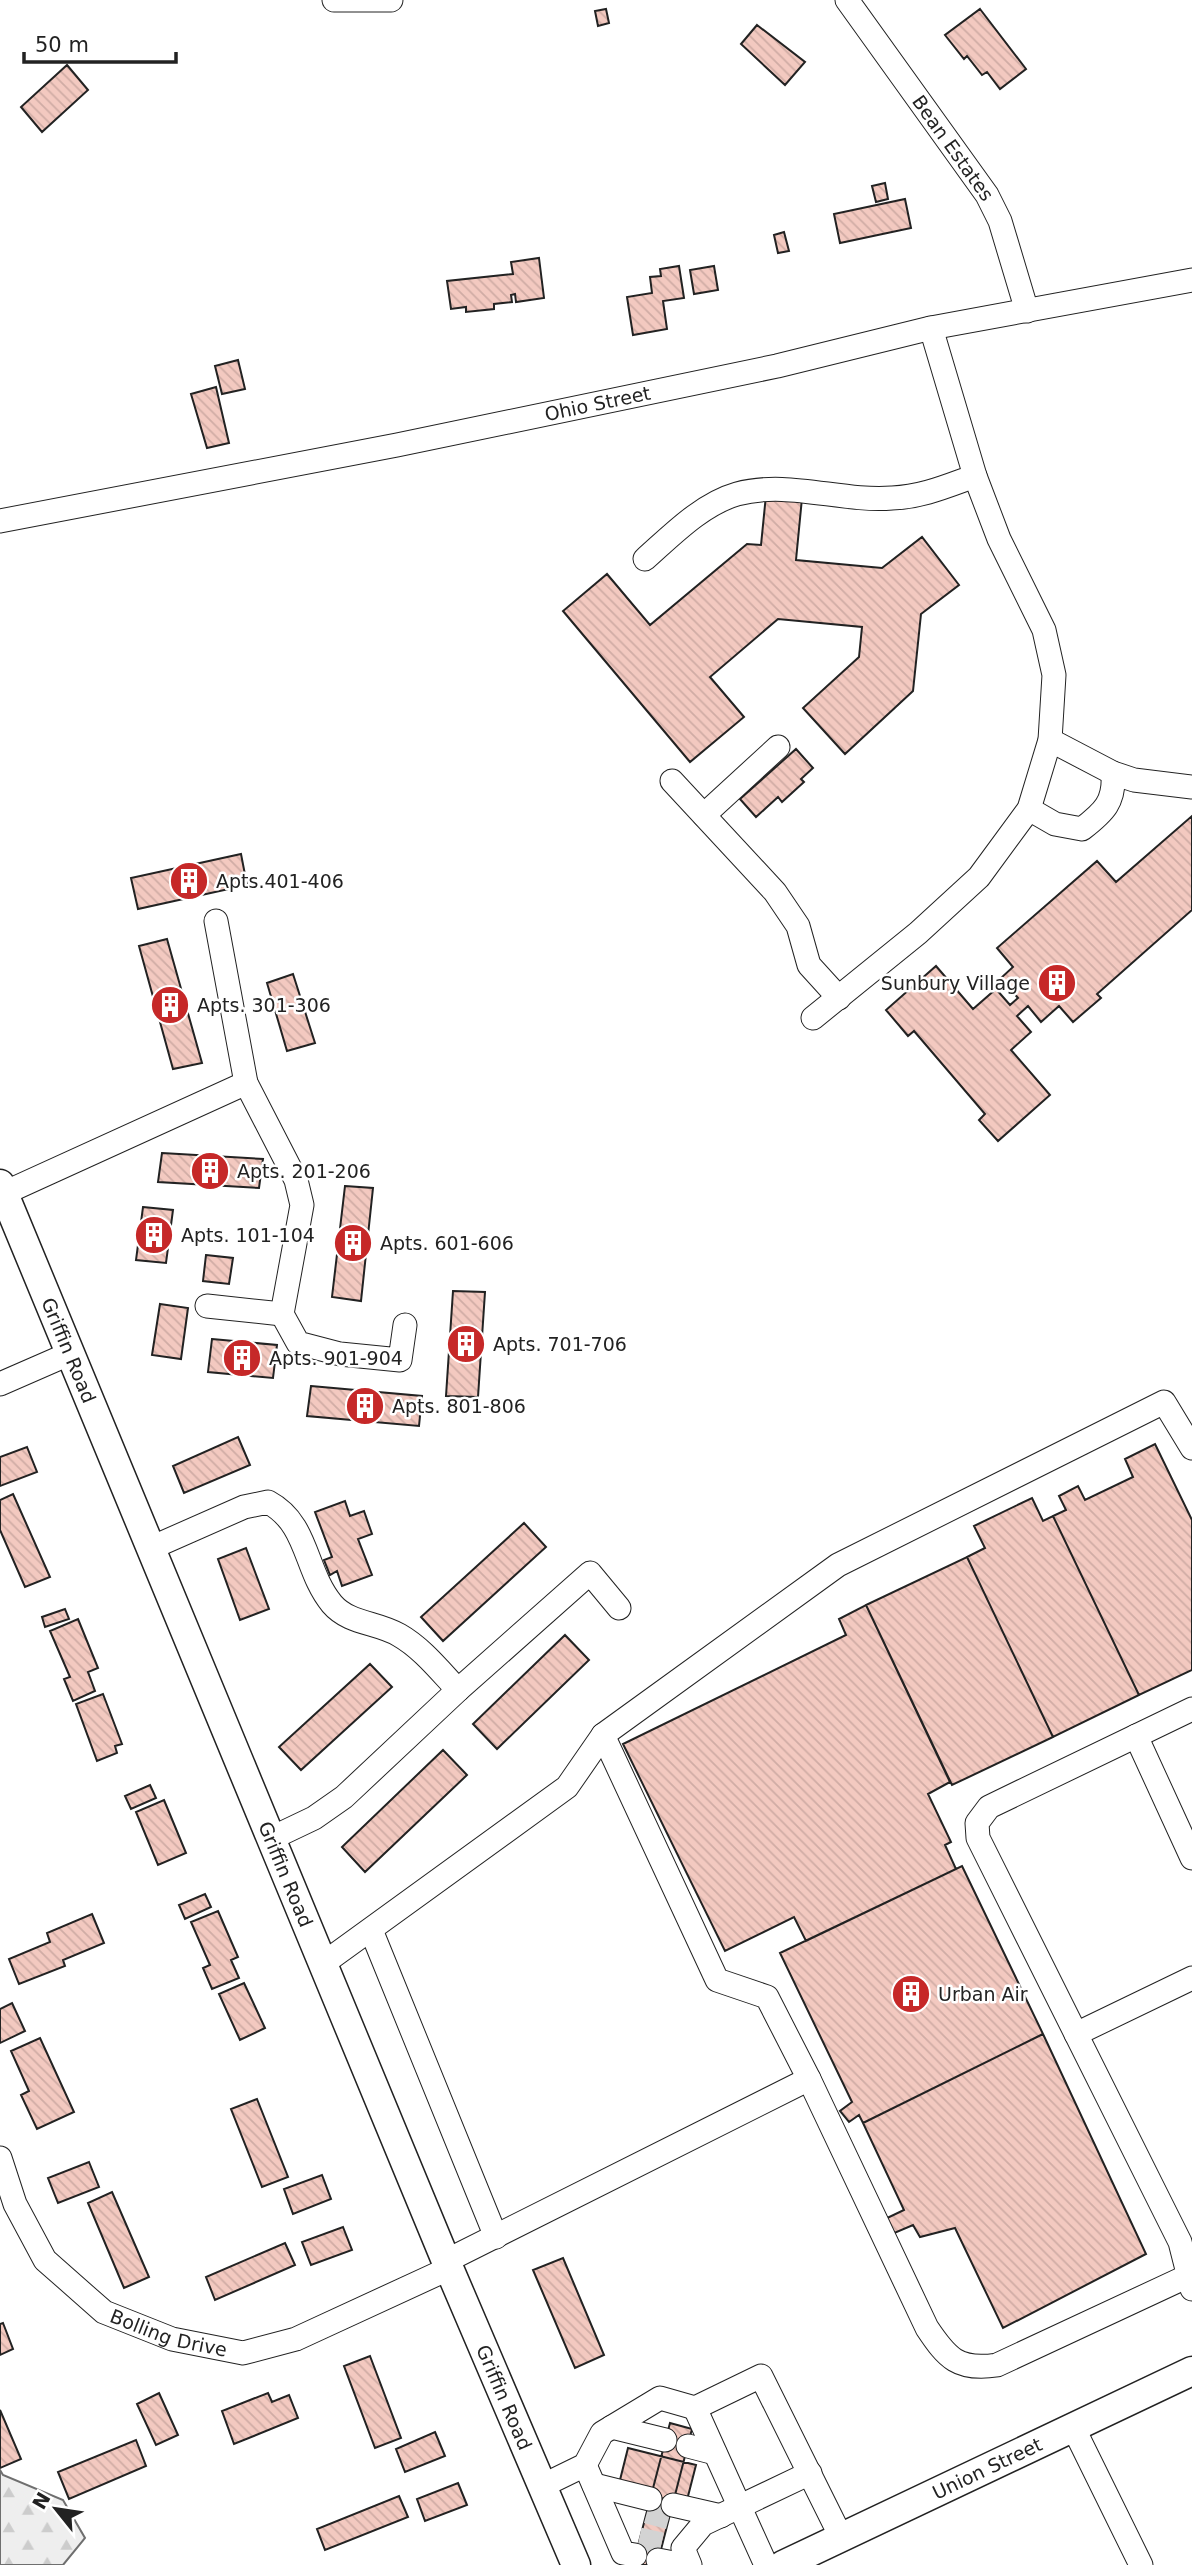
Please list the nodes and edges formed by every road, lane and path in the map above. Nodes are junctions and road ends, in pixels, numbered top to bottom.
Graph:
1 (334, 0) edge
2 (391, 0) edge
3 (848, 0) edge
4 (1192, 280) edge
5 (1027, 311) junction
6 (931, 328) junction
7 (975, 476) junction
8 (0, 521) edge
9 (645, 559) dead end
10 (1050, 740) junction
11 (778, 747) dead end
12 (1114, 773) junction
13 (672, 780) dead end
14 (1192, 787) edge
15 (1029, 809) junction
16 (704, 815) junction
17 (216, 920) dead end
18 (839, 998) junction
19 (813, 1018) dead end
20 (246, 1083) junction
21 (2, 1192) edge
22 (207, 1306) dead end
23 (282, 1314) junction
24 (405, 1325) dead end
25 (71, 1353) junction
26 (0, 1384) edge
27 (1192, 1448) edge
28 (151, 1548) junction
29 (620, 1608) dead end
30 (458, 1689) junction
31 (1192, 1709) edge
32 (603, 1735) junction
33 (1136, 1736) junction
34 (272, 1838) junction
35 (1192, 1858) edge
36 (372, 1930) junction
37 (324, 1964) junction
38 (1192, 1978) edge
39 (1076, 2034) junction
40 (809, 2079) junction
41 (0, 2158) edge
42 (8, 2207) edge
43 (496, 2237) junction
44 (448, 2264) junction
45 (1190, 2282) edge
46 (1192, 2371) edge
47 (695, 2409) junction
48 (612, 2427) junction
49 (1074, 2429) junction
50 (715, 2453) junction
51 (810, 2473) junction
52 (594, 2484) junction
53 (542, 2486) junction
54 (648, 2505) tunnel mouth
55 (671, 2511) tunnel mouth
56 (721, 2516) junction
57 (841, 2538) junction
58 (637, 2547) tunnel mouth
59 (675, 2557) edge
60 (576, 2565) edge
61 (766, 2565) edge
62 (783, 2565) edge
63 (1141, 2565) edge

1 - 2 street
3 - 5 street, Bean Estates
4 - 5 street, Ohio Street
5 - 6 street, Ohio Street
6 - 7 street
6 - 8 street, Ohio Street
7 - 9 street
7 - 10 street
10 - 12 street
10 - 15 street
11 - 16 street
12 - 14 street
12 - 15 street
13 - 16 street
15 - 18 street
16 - 18 street
17 - 20 street
18 - 19 street
20 - 21 street
20 - 23 street
21 - 25 main road, Griffin Road
22 - 23 street
23 - 24 street
25 - 26 street
25 - 28 main road, Griffin Road
27 - 32 street
28 - 30 street
28 - 34 main road, Griffin Road
29 - 30 street
30 - 34 street
31 - 33 street
32 - 36 street
32 - 40 street
33 - 35 street
33 - 39 street
34 - 37 main road, Griffin Road
36 - 37 street
36 - 43 street
37 - 44 main road, Griffin Road
38 - 39 street
39 - 45 street
40 - 43 street, Bolling Drive
40 - 45 street
41 - 42 street, Bolling Drive
42 - 44 street, Bolling Drive
43 - 44 street, Bolling Drive
44 - 53 main road, Griffin Road
46 - 49 main road, Union Street
47 - 48 street
47 - 50 street
47 - 51 street
48 - 50 street
48 - 52 street
49 - 57 main road, Union Street
49 - 63 street
50 - 56 street
51 - 56 street
51 - 57 street
52 - 53 street
52 - 54 street
52 - 58 street
53 - 60 main road, Griffin Road
55 - 56 street
56 - 59 street
56 - 61 street
57 - 62 main road, Union Street

